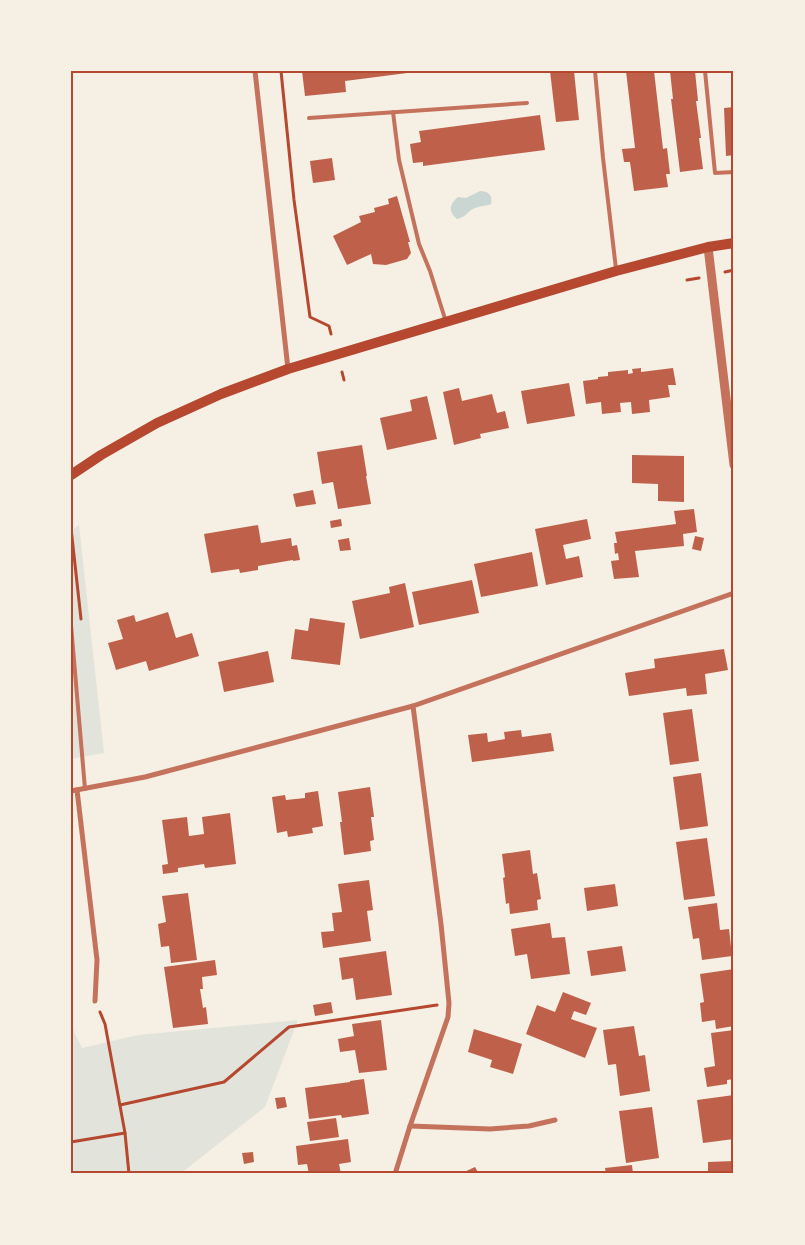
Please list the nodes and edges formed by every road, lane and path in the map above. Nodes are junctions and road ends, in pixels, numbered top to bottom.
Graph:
1 (255, 71) edge
2 (281, 71) edge
3 (595, 71) edge
4 (705, 71) edge
5 (527, 103) dead end
6 (393, 112) junction
7 (309, 118) dead end
8 (734, 172) edge
9 (734, 242) edge
10 (708, 247) junction
11 (616, 271) junction
12 (446, 322) junction
13 (331, 334) dead end
14 (288, 369) junction
15 (342, 372) dead end
16 (344, 380) dead end
17 (734, 465) edge
18 (71, 476) edge
19 (734, 593) edge
20 (71, 625) edge
21 (414, 706) junction
22 (85, 789) junction
23 (74, 791) edge
24 (95, 1001) dead end
25 (433, 1006) dead end
26 (105, 1024) dead end
27 (120, 1105) junction
28 (554, 1120) dead end
29 (410, 1126) junction
30 (125, 1133) junction
31 (71, 1142) edge
32 (129, 1174) edge
33 (395, 1174) edge

1 - 14 street
2 - 13 path
3 - 11 lane
4 - 8 lane
5 - 6 lane
6 - 7 lane
6 - 12 lane
9 - 10 main road
10 - 11 main road
10 - 17 street
11 - 12 main road
12 - 14 main road
14 - 18 main road
15 - 16 path
19 - 21 street
20 - 22 lane
21 - 22 street
21 - 29 street
22 - 23 street
23 - 24 street
25 - 27 path
26 - 27 path
27 - 30 path
28 - 29 street
29 - 33 street
30 - 31 path
30 - 32 path

